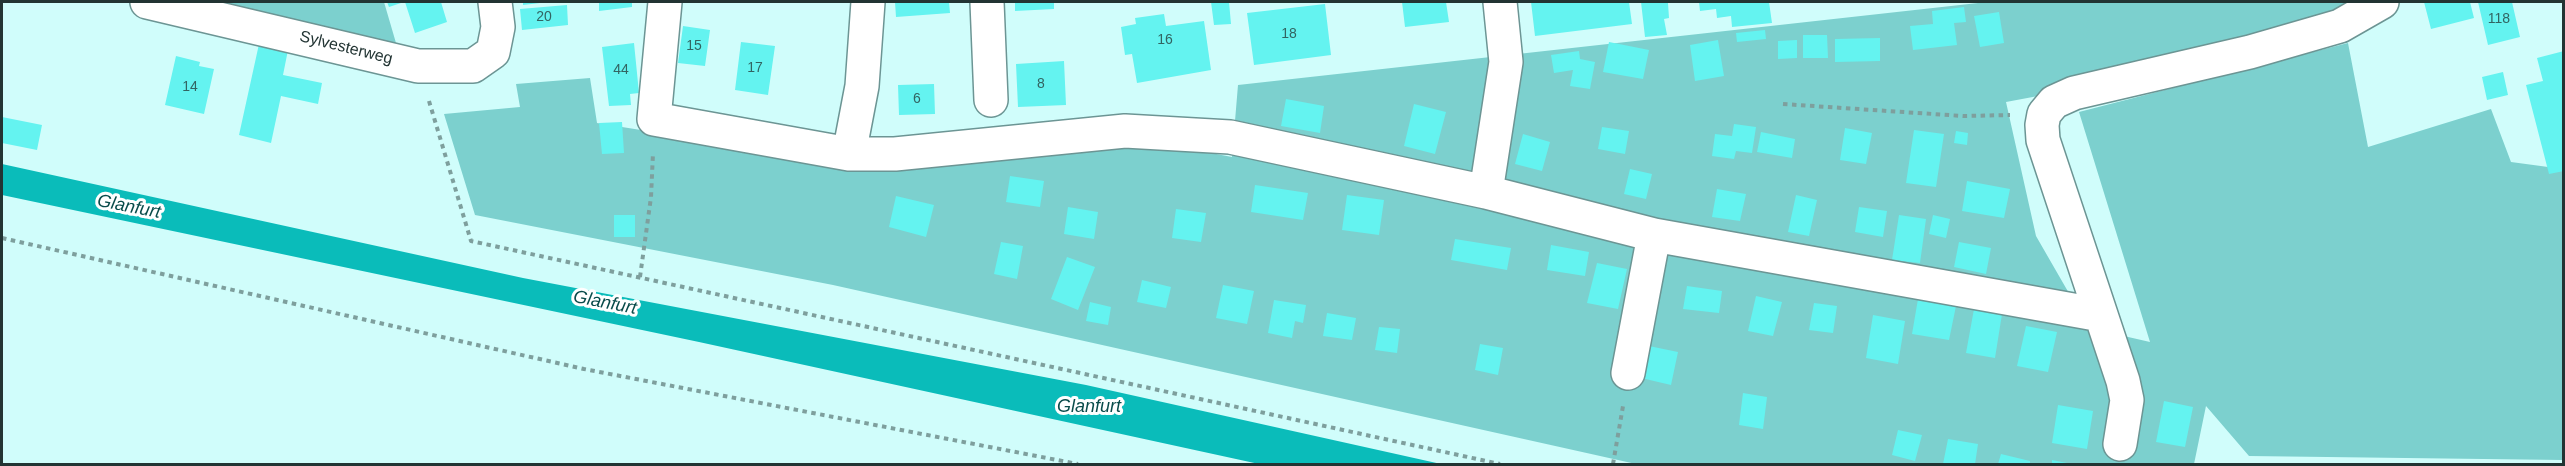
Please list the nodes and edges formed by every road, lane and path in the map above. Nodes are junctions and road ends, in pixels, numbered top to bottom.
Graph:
1 (147, 2) edge
2 (495, 2) edge
3 (664, 2) edge
4 (868, 2) edge
5 (987, 2) edge
6 (1500, 2) edge
7 (2382, 2) edge
8 (418, 66) junction
9 (991, 100) dead end
10 (1783, 104) dead end
11 (2044, 114) junction
12 (654, 119) junction
13 (849, 154) junction
14 (1486, 192) junction
15 (1654, 235) junction
16 (2, 238) edge
17 (640, 277) junction
18 (2101, 315) junction
19 (1628, 373) joint
20 (2120, 444) dead end
21 (1078, 465) edge
22 (1500, 465) edge
23 (1613, 465) edge

1 - 8 street, Sylvesterweg
2 - 8 street, Sylvesterweg
3 - 12 street
4 - 13 street
5 - 9 street
6 - 14 street
7 - 11 street
8 - 17 path
10 - 11 path
11 - 18 street
12 - 13 street
12 - 17 path
13 - 14 street
14 - 15 street
15 - 18 street
15 - 19 street
16 - 21 path
17 - 22 path
18 - 20 street
19 - 23 path

